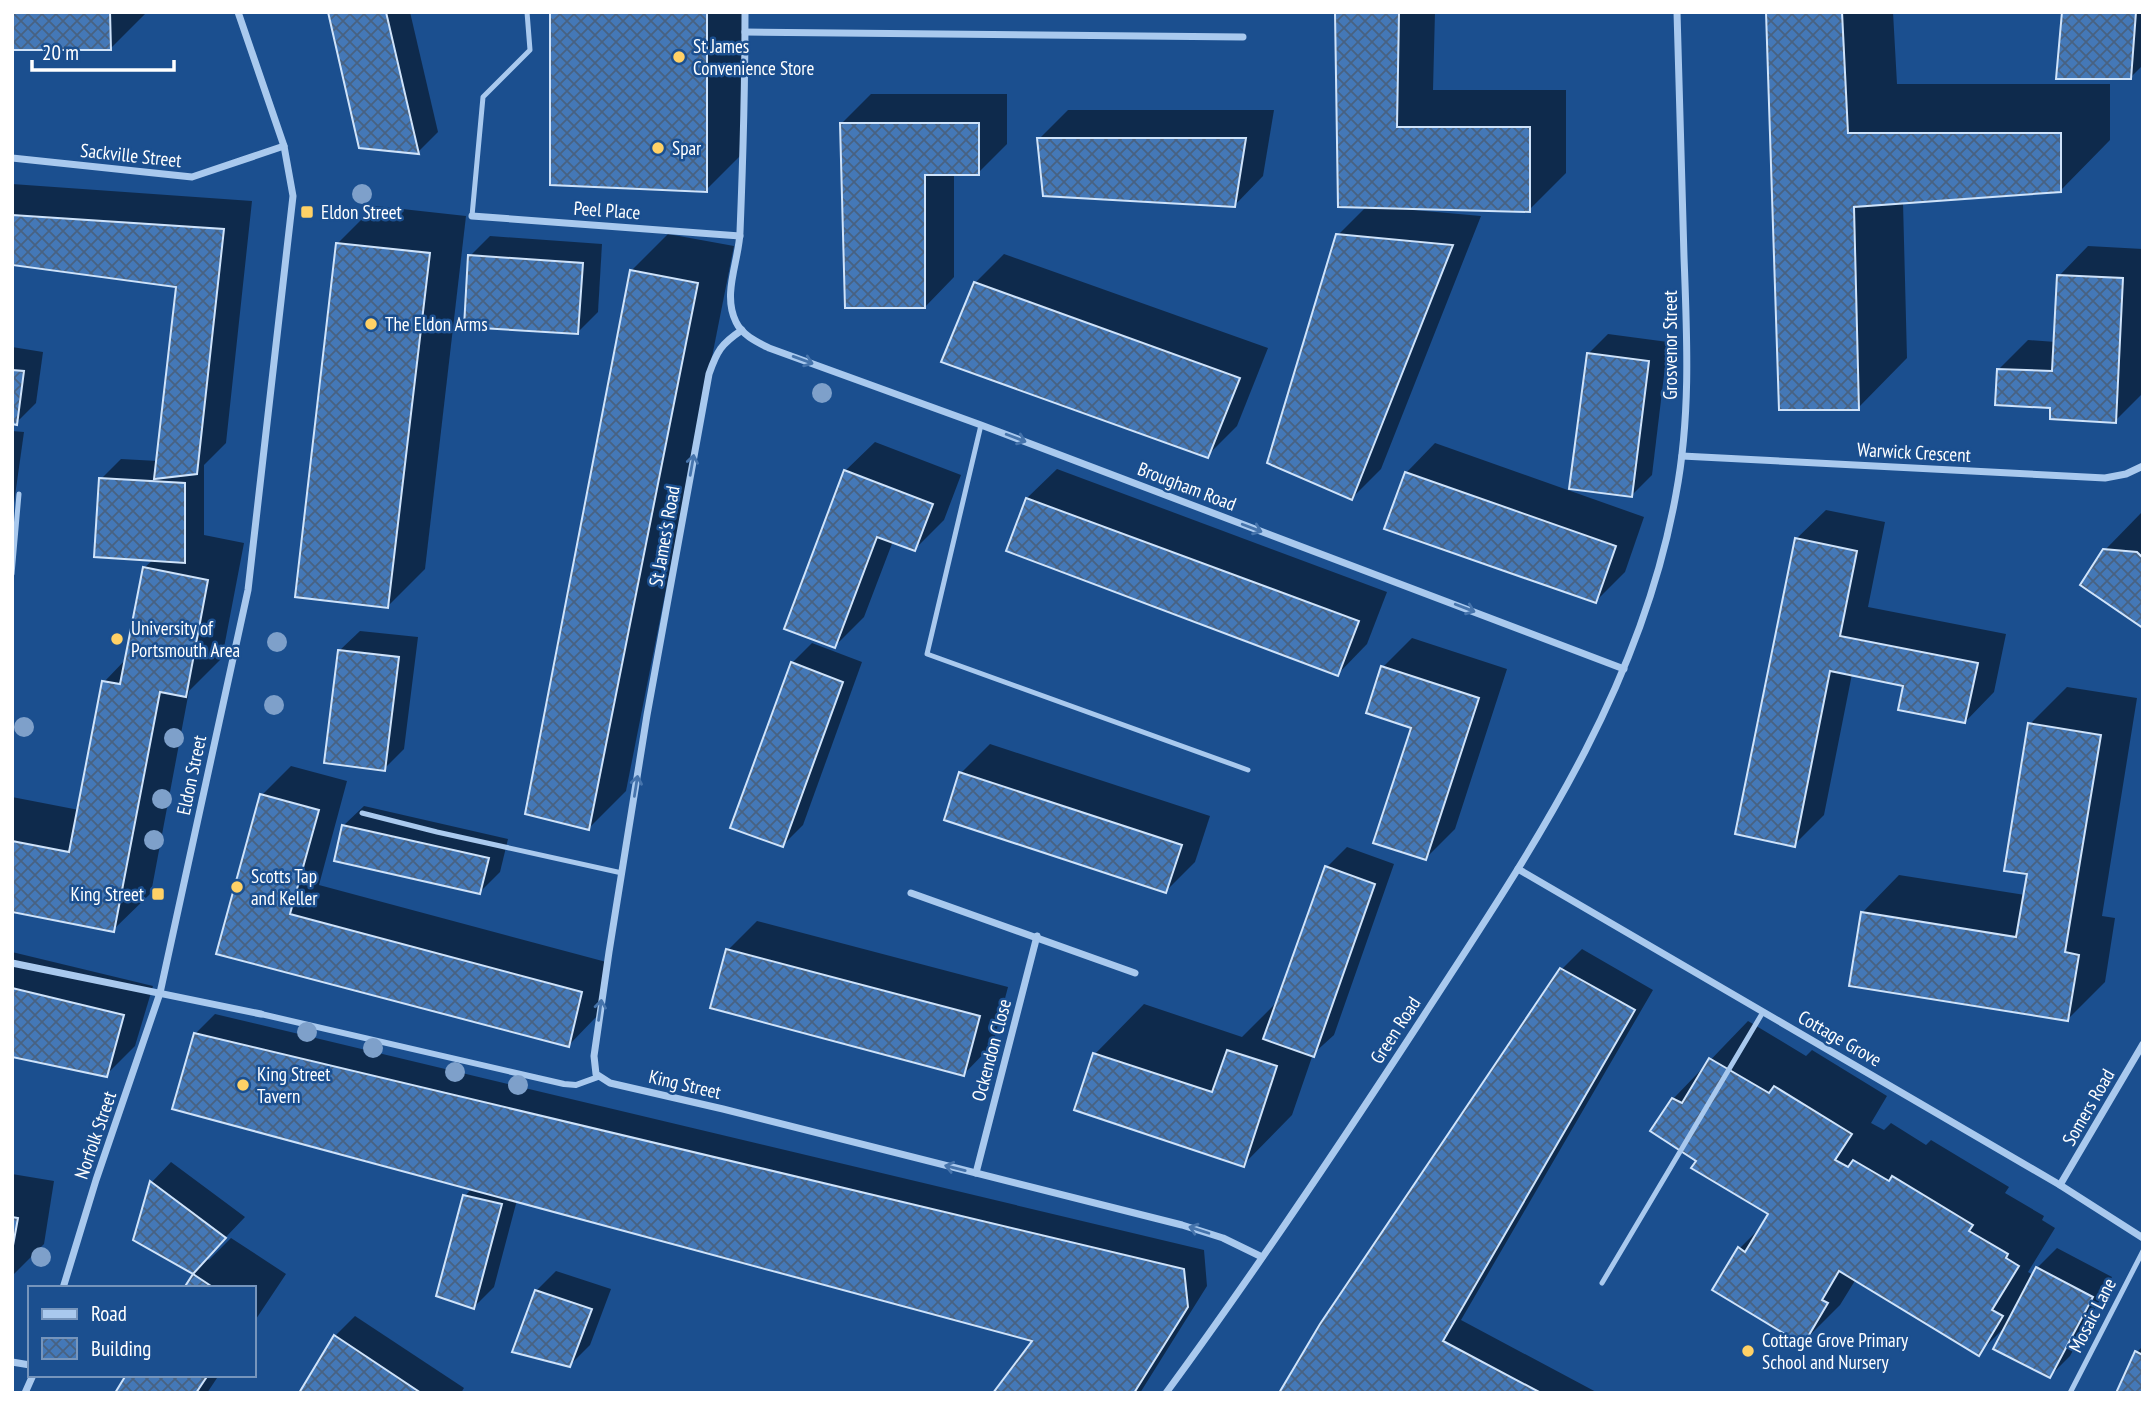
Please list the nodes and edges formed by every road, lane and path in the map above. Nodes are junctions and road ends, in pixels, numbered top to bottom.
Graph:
1 (238, 12) edge
2 (527, 12) edge
3 (745, 12) edge
4 (1677, 12) edge
5 (745, 32) junction
6 (1243, 37) dead end
7 (284, 146) junction
8 (12, 158) edge
9 (472, 216) joint
10 (740, 236) junction
11 (742, 330) junction
12 (981, 425) junction
13 (1682, 456) junction
14 (2143, 466) edge
15 (19, 494) dead end
16 (12, 573) edge
17 (1624, 668) junction
18 (1248, 771) dead end
19 (362, 813) dead end
20 (1518, 869) junction
21 (622, 873) junction
22 (911, 893) dead end
23 (1037, 936) junction
24 (12, 963) edge
25 (1135, 973) dead end
26 (160, 993) junction
27 (1763, 1012) junction
28 (261, 1014) joint
29 (2143, 1044) edge
30 (598, 1077) junction
31 (976, 1173) junction
32 (2060, 1185) junction
33 (2143, 1238) edge
34 (2143, 1251) edge
35 (1262, 1257) junction
36 (1602, 1283) dead end
37 (64, 1286) edge
38 (32, 1377) edge
39 (25, 1393) edge
40 (1166, 1393) edge
41 (2070, 1393) edge

1 - 7 street, Eldon Street
2 - 9 lane
3 - 5 street
4 - 13 street, Grosvenor Street
5 - 6 street
5 - 10 street
7 - 8 street, Sackville Street
7 - 26 street, Eldon Street
9 - 10 street, Peel Place
10 - 11 street
11 -> 12 street, Brougham Road
21 -> 11 street, St James's Road
12 -> 17 street, Brougham Road
12 - 18 lane
13 - 14 street, Warwick Crescent
13 - 17 street, Grosvenor Street
15 - 16 lane
17 - 20 street, Green Road
19 - 21 lane
20 - 27 street, Cottage Grove
20 - 35 street, Green Road
30 -> 21 street, St James's Road
22 - 23 street
23 - 25 street
23 - 31 street, Ockendon Close
24 - 26 street
26 - 28 street
26 - 37 street, Norfolk Street
27 - 32 street, Cottage Grove
27 - 36 lane
28 - 30 street
29 - 32 street, Somers Road
31 -> 30 street, King Street
35 -> 31 street, King Street
32 - 33 street, Cottage Grove
34 - 41 lane, Mosaic Lane
35 - 40 street, Green Road
38 - 39 street

